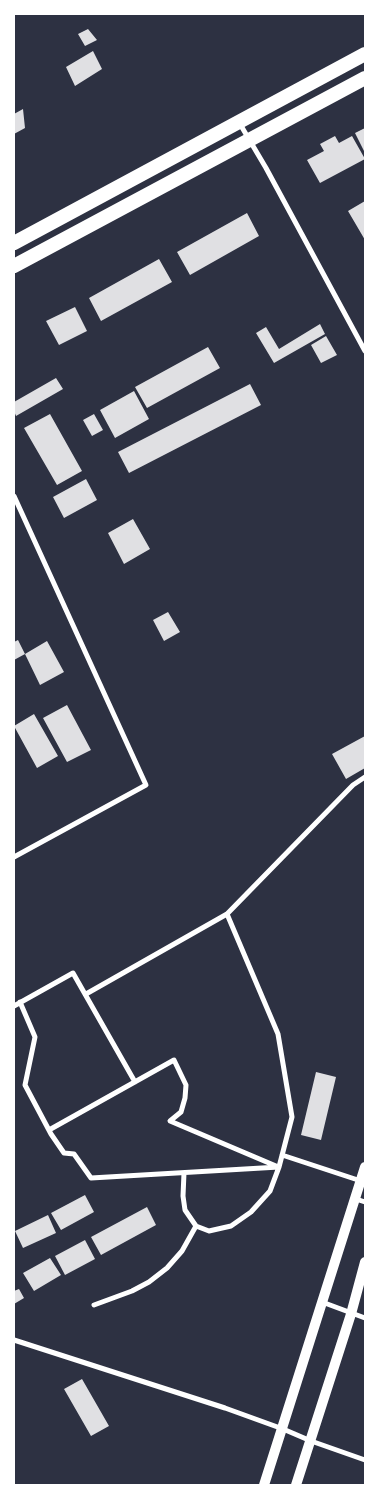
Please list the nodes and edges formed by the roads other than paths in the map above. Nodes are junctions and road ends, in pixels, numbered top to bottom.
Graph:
1 (365, 54) edge
2 (365, 78) edge
3 (239, 122) junction
4 (250, 140) junction
5 (14, 243) edge
6 (14, 266) edge
7 (365, 351) edge
8 (14, 496) edge
9 (365, 777) edge
10 (14, 857) edge
11 (227, 914) junction
12 (86, 994) junction
13 (20, 1002) junction
14 (14, 1006) edge
15 (135, 1082) junction
16 (48, 1130) junction
17 (282, 1155) junction
18 (279, 1167) junction
19 (365, 1167) edge
20 (184, 1173) junction
21 (361, 1181) junction
22 (360, 1201) edge
23 (196, 1226) junction
24 (365, 1262) edge
25 (322, 1302) junction
26 (94, 1305) dead end
27 (351, 1314) junction
28 (365, 1318) edge
29 (14, 1340) edge
30 (283, 1428) junction
31 (311, 1441) junction
32 (365, 1460) edge
33 (264, 1485) edge
34 (296, 1485) edge

1 - 3 highway
2 - 4 highway
3 - 4 street
3 - 5 highway
4 - 6 highway
4 - 7 street
8 - 10 street
9 - 11 street
11 - 12 street
11 - 17 street
12 - 13 street
12 - 15 street
13 - 14 street
13 - 16 street
15 - 16 street
15 - 18 street
16 - 20 street
17 - 18 street
17 - 21 street
18 - 20 street
18 - 23 street
19 - 21 main road
20 - 23 street
21 - 22 main road
22 - 25 main road
23 - 26 street
24 - 27 main road
25 - 27 street
25 - 30 main road
27 - 28 street
27 - 31 main road
29 - 30 street
30 - 31 street
30 - 33 main road
31 - 32 street
31 - 34 main road

